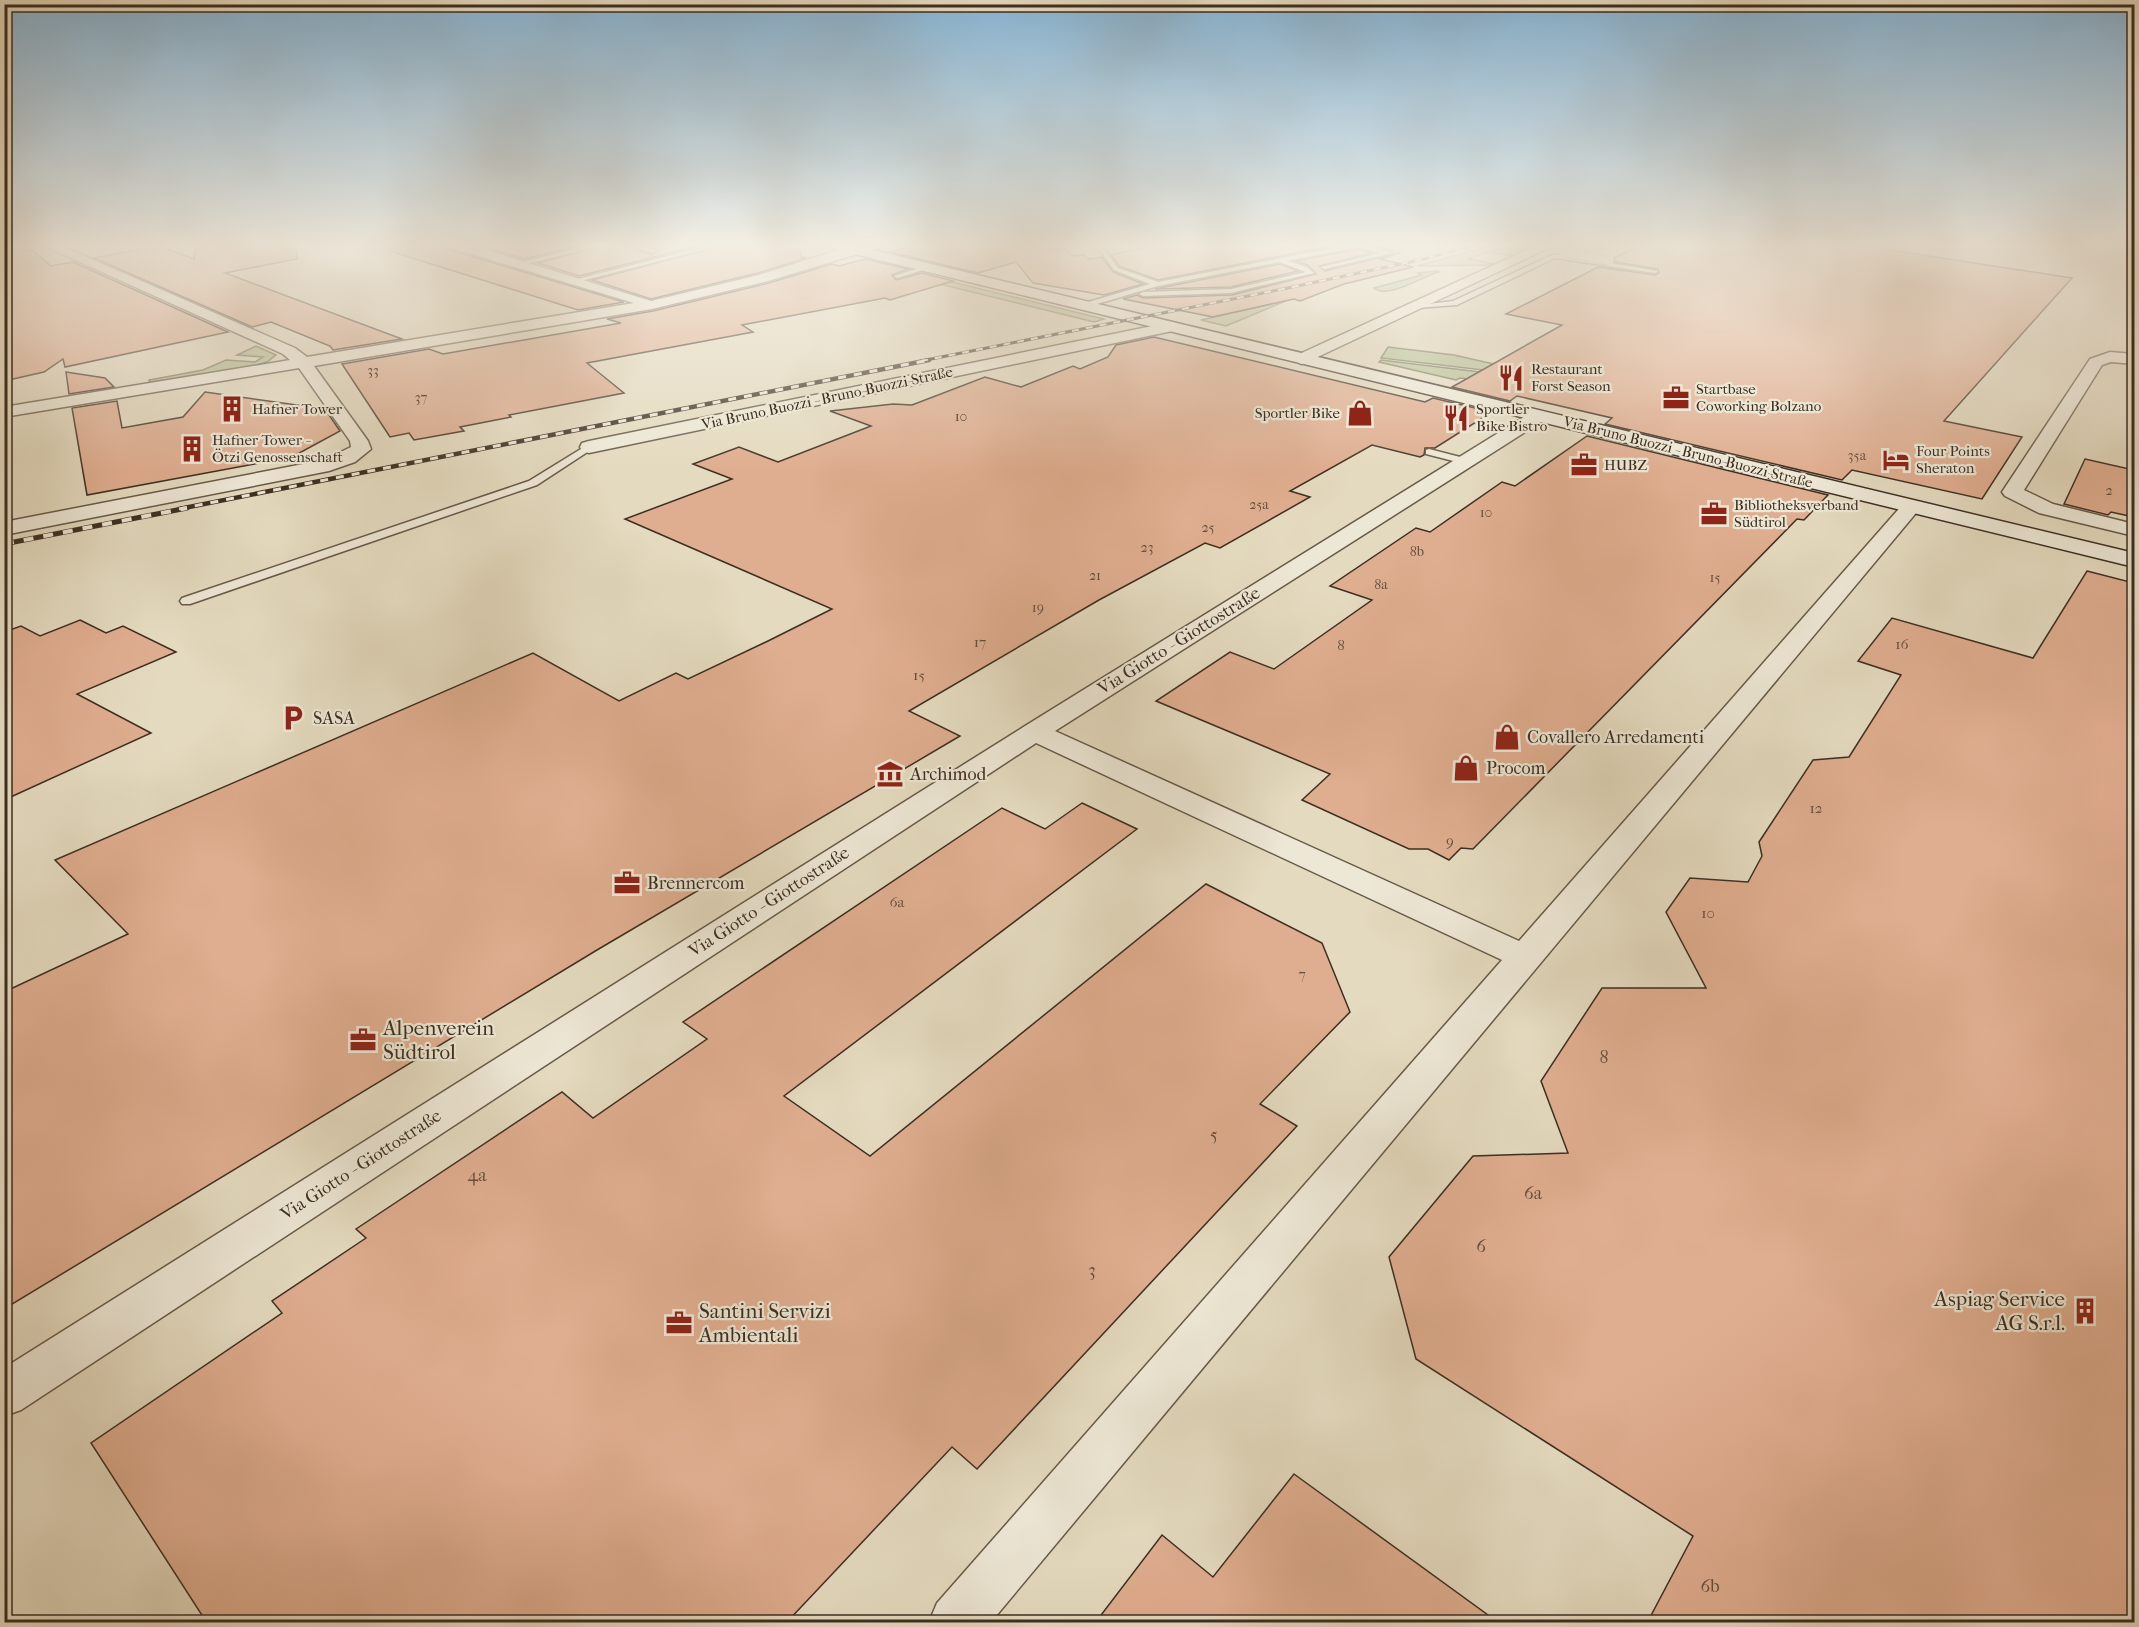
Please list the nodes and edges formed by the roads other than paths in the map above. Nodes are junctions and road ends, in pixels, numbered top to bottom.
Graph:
1 (218, 320) edge
2 (559, 320) edge
3 (1142, 320) edge
4 (1386, 320) edge
5 (1172, 327) junction
6 (2134, 359) edge
7 (1301, 360) junction
8 (302, 361) junction
9 (4, 412) edge
10 (1538, 416) junction
11 (589, 447) joint
12 (1429, 452) dead end
13 (1465, 461) junction
14 (1911, 507) junction
15 (4, 529) edge
16 (2134, 530) edge
17 (2134, 560) edge
18 (186, 601) dead end
19 (1035, 732) junction
20 (1527, 958) junction
21 (4, 1394) edge
22 (956, 1623) edge

1 - 8 street
2 - 8 street
3 - 5 main road, Via Bruno Buozzi - Bruno-Buozzi-Straße
4 - 7 street
5 - 7 main road, Via Bruno Buozzi - Bruno-Buozzi-Straße
5 - 11 street, Via Bruno Buozzi - Bruno-Buozzi-Straße
6 - 16 street
7 - 10 main road, Via Bruno Buozzi - Bruno-Buozzi-Straße
8 - 9 street
8 - 15 street
10 - 13 street, Via Giotto - Giottostraße
10 - 14 main road, Via Bruno Buozzi - Bruno-Buozzi-Straße
11 - 18 lane
12 - 13 lane
13 - 19 street, Via Giotto - Giottostraße
14 - 17 main road, Via Bruno Buozzi - Bruno-Buozzi-Straße
14 - 20 street
19 - 20 street
19 - 21 street, Via Giotto - Giottostraße
20 - 22 street

